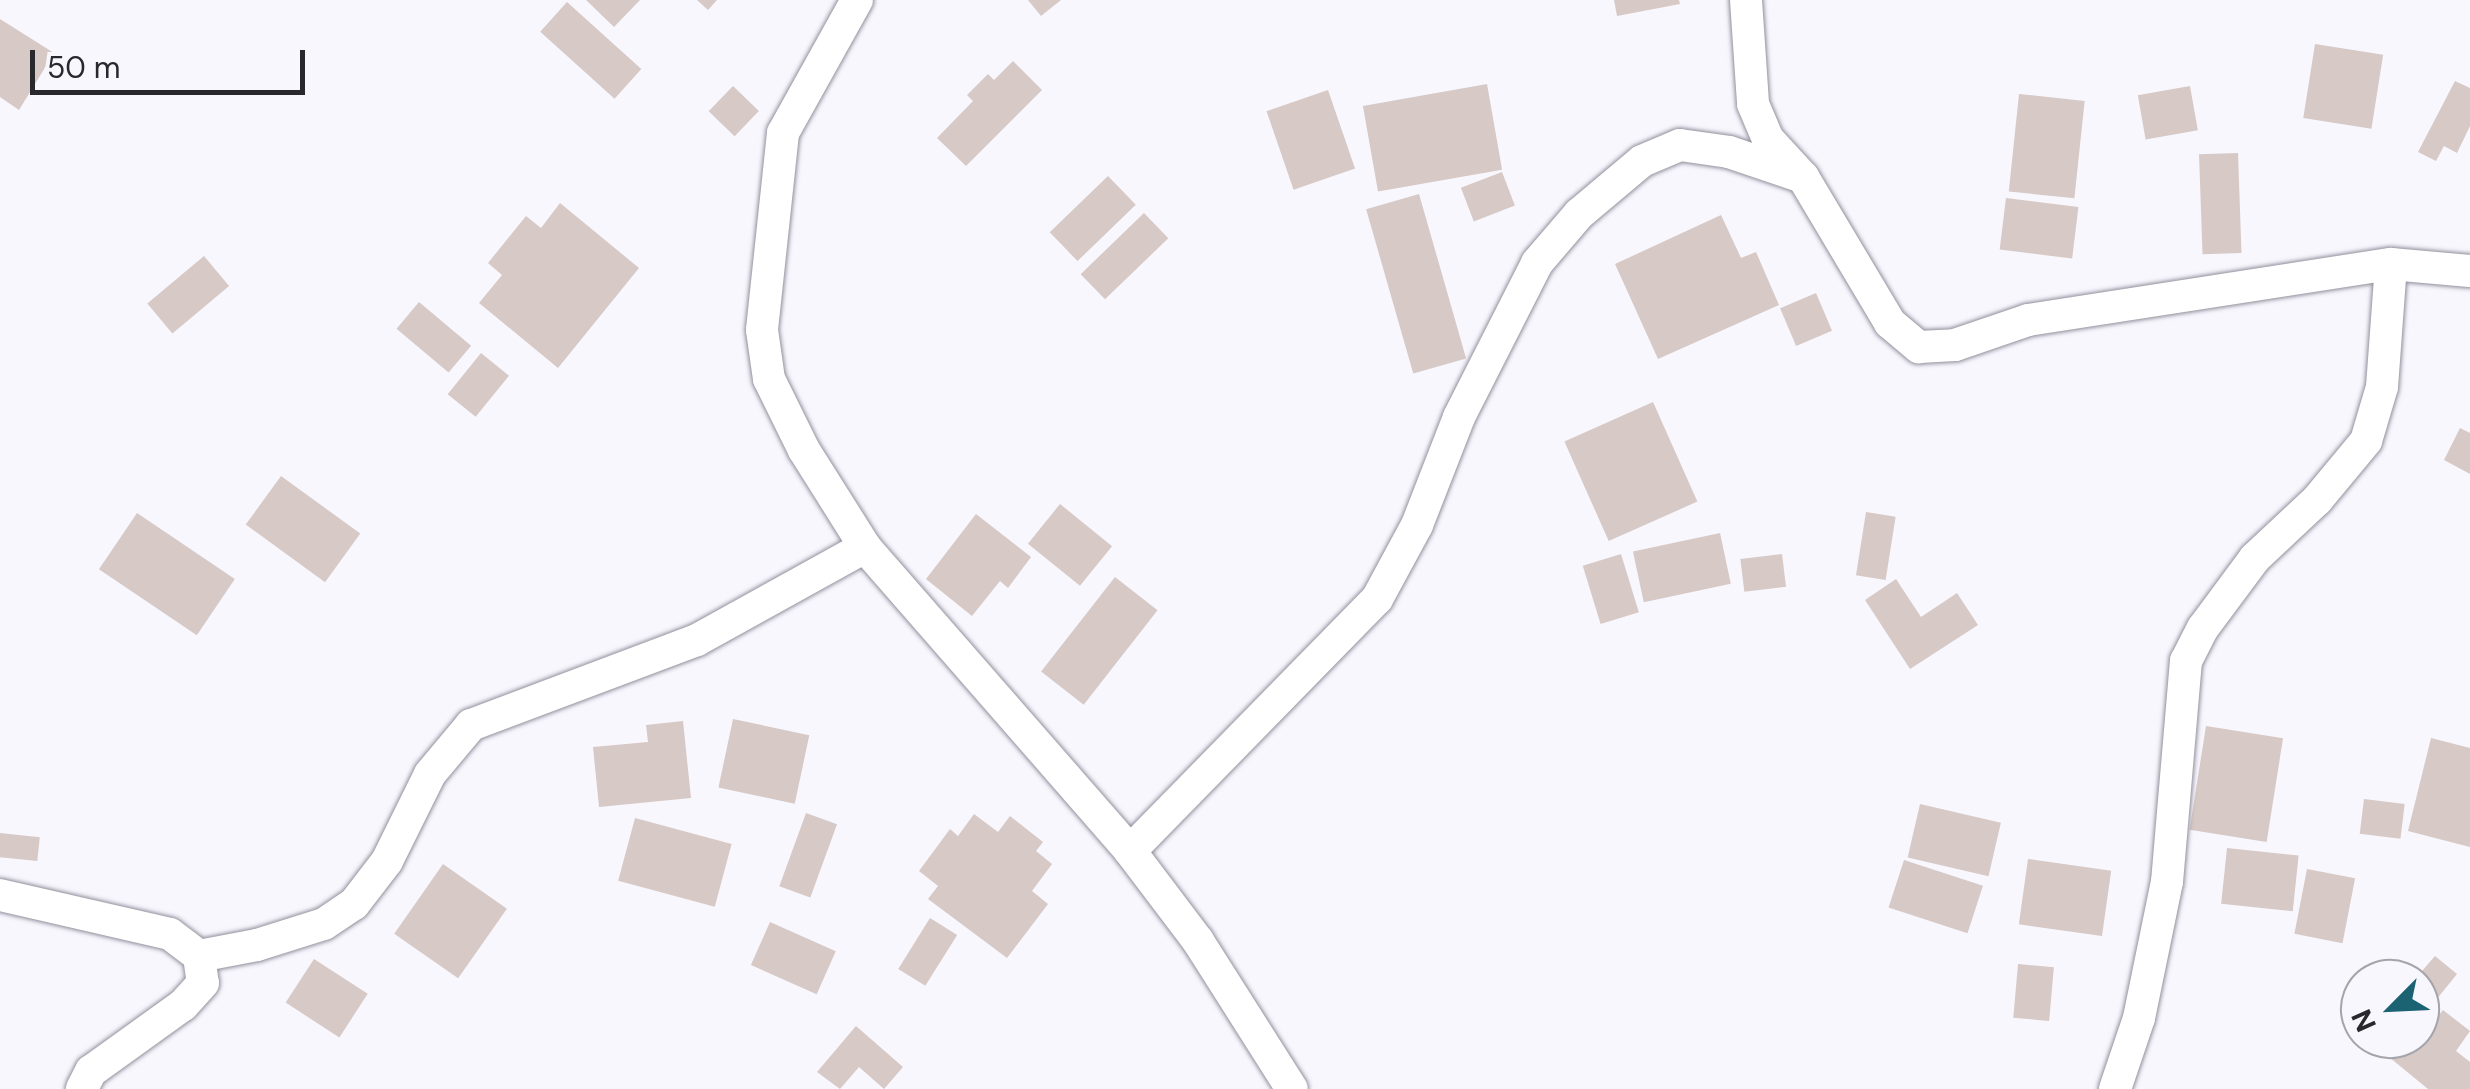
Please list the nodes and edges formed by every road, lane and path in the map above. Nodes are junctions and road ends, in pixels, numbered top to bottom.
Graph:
1 (857, 0) edge
2 (1746, 0) edge
3 (1803, 178) junction
4 (2391, 264) junction
5 (2470, 271) edge
6 (866, 547) junction
7 (1130, 851) junction
8 (0, 895) edge
9 (199, 956) junction
10 (82, 1089) edge
11 (1292, 1089) edge
12 (2114, 1089) edge

1 - 6 street
2 - 3 street
3 - 4 street
3 - 7 street
4 - 5 street
4 - 12 street
6 - 7 street
6 - 9 street
7 - 11 street
8 - 9 street
9 - 10 street

